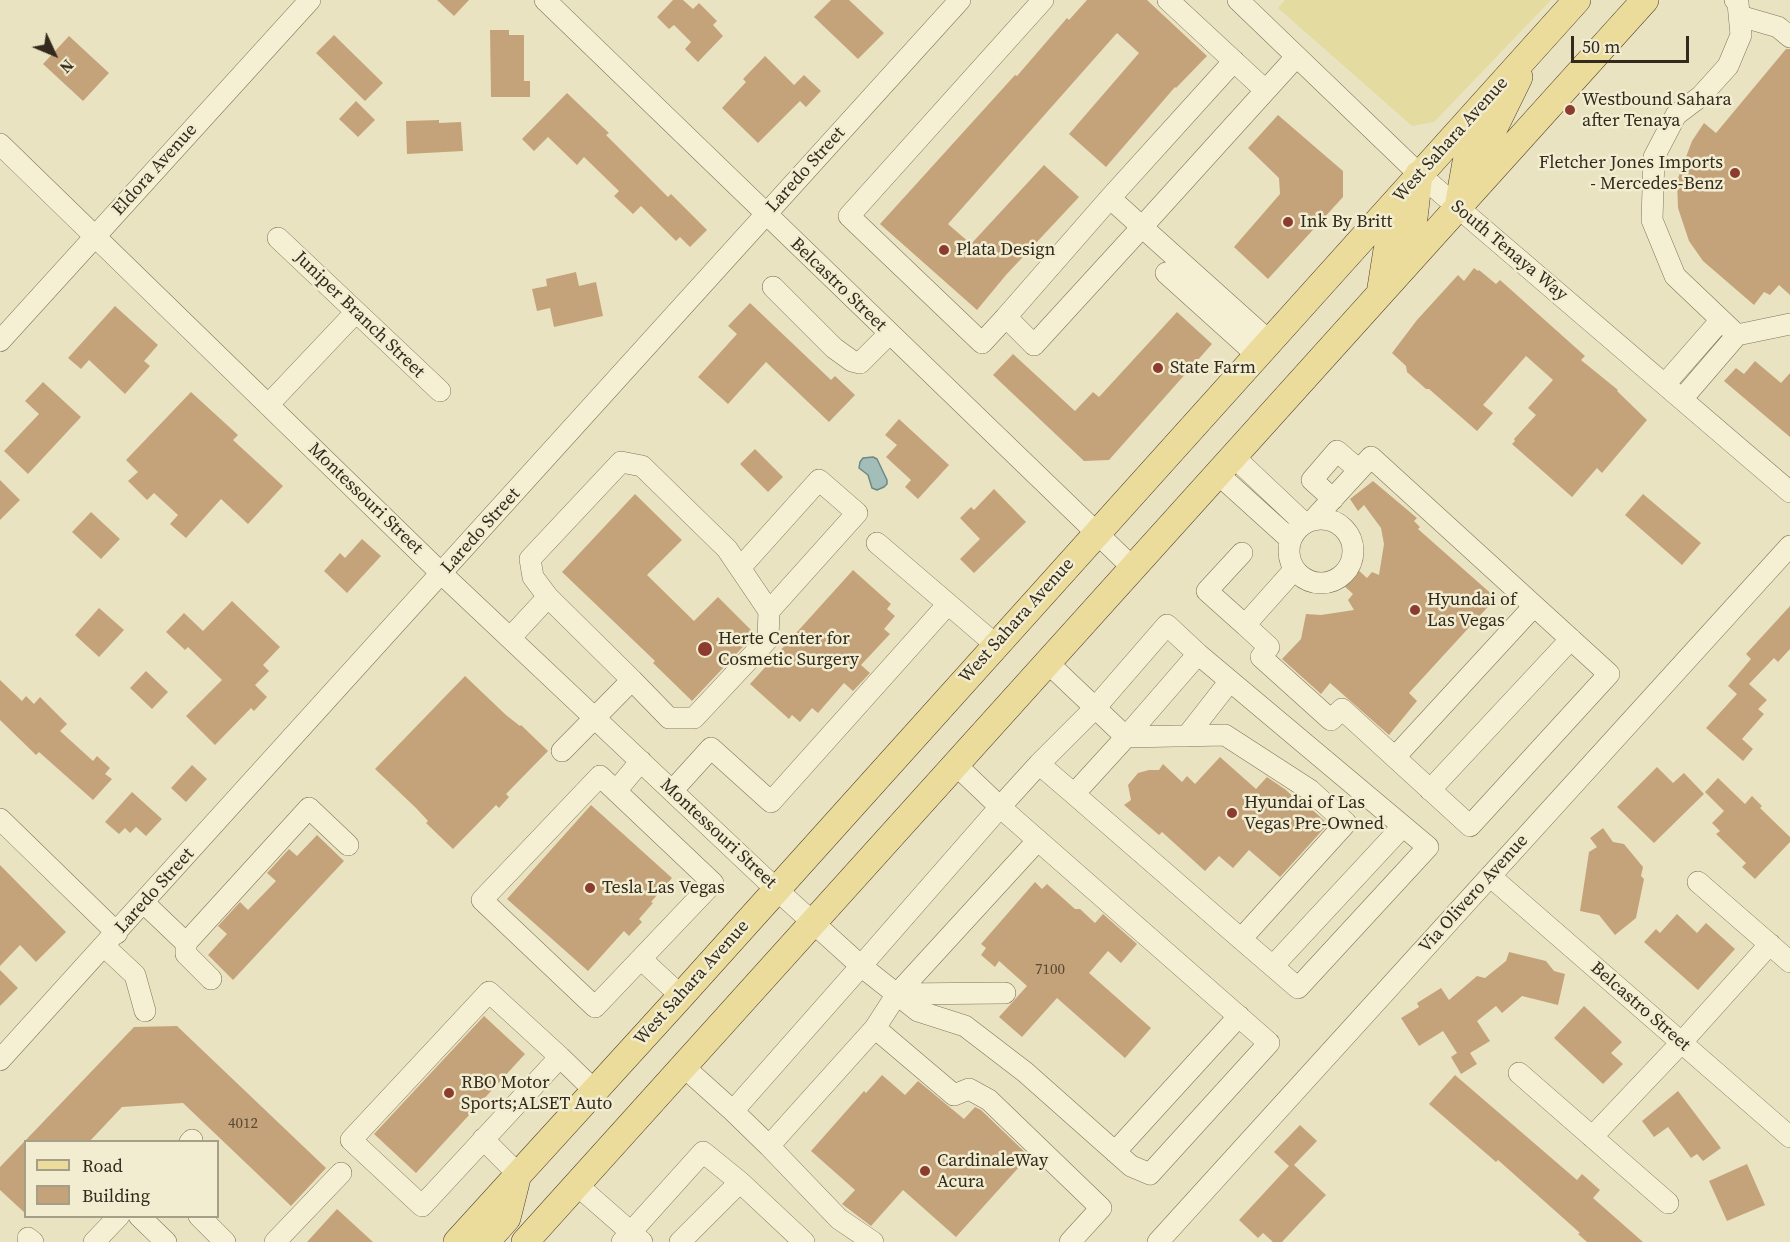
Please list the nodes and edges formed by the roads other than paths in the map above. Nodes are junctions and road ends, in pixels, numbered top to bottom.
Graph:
1 (310, 0) edge
2 (545, 0) edge
3 (960, 0) edge
4 (1043, 0) edge
5 (1168, 0) edge
6 (1238, 0) edge
7 (1577, 0) edge
8 (1645, 0) edge
9 (1737, 8) edge
10 (1790, 37) edge
11 (1533, 49) junction
12 (1296, 57) junction
13 (1234, 61) junction
14 (1265, 90) junction
15 (0, 144) edge
16 (1419, 174) junction
17 (1110, 198) junction
18 (1458, 207) junction
19 (766, 215) junction
20 (1142, 227) junction
21 (95, 236) junction
22 (278, 238) dead end
23 (773, 287) dead end
24 (1380, 294) junction
25 (356, 312) junction
26 (1006, 317) junction
27 (1721, 320) junction
28 (1790, 324) edge
29 (889, 334) junction
30 (1737, 335) junction
31 (0, 341) edge
32 (1263, 348) junction
33 (1665, 384) junction
34 (440, 391) dead end
35 (1682, 399) junction
36 (268, 405) junction
37 (1225, 465) junction
38 (1359, 470) junction
39 (1790, 492) edge
40 (1334, 499) junction
41 (1303, 527) junction
42 (1096, 534) junction
43 (877, 543) dead end
44 (1790, 546) edge
45 (1242, 553) dead end
46 (740, 568) junction
47 (1133, 568) junction
48 (1294, 570) junction
49 (442, 574) junction
50 (548, 597) junction
51 (948, 604) junction
52 (1534, 606) junction
53 (769, 611) junction
54 (1245, 625) junction
55 (510, 638) junction
56 (1570, 639) junction
57 (996, 645) junction
58 (1198, 654) junction
59 (1048, 663) junction
60 (632, 680) junction
61 (1230, 681) junction
62 (1095, 708) junction
63 (594, 717) junction
64 (1187, 736) junction
65 (1126, 737) junction
66 (562, 751) dead end
67 (1395, 757) junction
68 (641, 761) junction
69 (1039, 764) junction
70 (956, 765) junction
71 (1430, 790) junction
72 (616, 791) junction
73 (672, 791) junction
74 (1074, 794) junction
75 (1369, 797) junction
76 (1000, 807) junction
77 (0, 819) edge
78 (1346, 823) junction
79 (1403, 826) junction
80 (1038, 840) junction
81 (348, 845) dead end
82 (1490, 876) junction
83 (1698, 882) dead end
84 (777, 890) junction
85 (144, 903) junction
86 (814, 923) junction
87 (1241, 939) junction
88 (111, 940) junction
89 (186, 943) junction
90 (1770, 944) junction
91 (641, 959) junction
92 (1790, 962) edge
93 (861, 966) junction
94 (1273, 966) junction
95 (211, 979) dead end
96 (1005, 993) dead end
97 (897, 994) junction
98 (681, 996) junction
99 (145, 1011) dead end
100 (1239, 1016) junction
101 (875, 1028) junction
102 (1681, 1043) junction
103 (560, 1057) junction
104 (0, 1060) edge
105 (684, 1067) junction
106 (1519, 1073) dead end
107 (594, 1090) junction
108 (733, 1110) junction
109 (1592, 1137) junction
110 (1790, 1137) edge
111 (483, 1139) junction
112 (769, 1146) junction
113 (1116, 1152) junction
114 (341, 1173) dead end
115 (518, 1174) junction
116 (740, 1182) junction
117 (577, 1185) junction
118 (1668, 1203) dead end
119 (116, 1218) edge
120 (142, 1218) edge
121 (201, 1218) edge
122 (632, 1239) edge
123 (1164, 1240) edge
124 (94, 1242) edge
125 (166, 1242) edge
126 (225, 1242) edge
127 (275, 1242) edge
128 (457, 1242) edge
129 (486, 1242) edge
130 (525, 1242) edge
131 (680, 1242) edge
132 (804, 1242) edge
133 (873, 1242) edge
134 (1070, 1242) edge

1 - 21 street, Eldora Avenue
2 - 19 street, Belcastro Street
3 - 19 street, Laredo Street
4 - 26 street
5 - 13 street
6 - 12 street, South Tenaya Way
7 - 11 main road, West Sahara Avenue
8 - 18 main road
9 - 10 street
9 - 27 street
11 - 16 main road, West Sahara Avenue
11 - 18 main road
12 - 14 street
12 - 16 street, South Tenaya Way
13 - 14 street
13 - 17 street
14 - 20 street
15 - 21 street, Montessouri Street
16 - 18 street, South Tenaya Way
16 - 24 main road
16 - 32 main road, West Sahara Avenue
17 - 20 street
17 - 26 street
18 - 24 main road
18 - 33 street, South Tenaya Way
19 - 29 street, Belcastro Street
19 - 49 street, Laredo Street
20 - 26 street
20 - 32 street
21 - 31 street, Eldora Avenue
21 - 36 street, Montessouri Street
22 - 25 street, Juniper Branch Street
23 - 29 street
24 - 37 main road
25 - 34 street, Juniper Branch Street
25 - 36 street
27 - 30 street
27 - 33 street
28 - 30 street
29 - 42 street, Belcastro Street
30 - 35 street
32 - 42 main road, West Sahara Avenue
33 - 35 street, South Tenaya Way
35 - 39 street, South Tenaya Way
36 - 49 street, Montessouri Street
37 - 41 street
37 - 47 main road
38 - 40 street
38 - 40 street
38 - 52 street
40 - 41 street
41 - 48 street
41 - 48 street
42 - 47 street, Belcastro Street
42 - 57 main road, West Sahara Avenue
43 - 51 street
44 - 82 street, Via Olivero Avenue
45 - 54 street
46 - 50 street
46 - 53 street
46 - 53 street
47 - 59 main road
48 - 54 street
49 - 55 street, Montessouri Street
49 - 85 street, Laredo Street
50 - 55 street
50 - 60 street
51 - 57 street
51 - 73 street
52 - 56 street
52 - 67 street
53 - 60 street
54 - 67 street
55 - 63 street, Montessouri Street
56 - 71 street
56 - 71 street
57 - 84 main road, West Sahara Avenue
58 - 61 street
58 - 62 street
58 - 65 street
59 - 62 street
59 - 70 main road
60 - 63 street
61 - 64 street
61 - 75 street
62 - 65 street
62 - 69 street
63 - 66 street
63 - 68 street, Montessouri Street
64 - 65 street
64 - 78 street
65 - 74 street
67 - 71 street
68 - 72 street
68 - 73 street, Montessouri Street
69 - 74 street
69 - 76 street
70 - 76 street
70 - 86 main road
72 - 91 street
72 - 91 street
73 - 84 street, Montessouri Street
74 - 87 street
75 - 78 street
75 - 79 street
76 - 80 street
76 - 93 street
77 - 88 street
78 - 87 street
79 - 94 street
79 - 94 street
80 - 97 street
80 - 100 street
81 - 89 street
82 - 102 street, Belcastro Street
82 - 123 street, Via Olivero Avenue
83 - 90 street
84 - 86 street, Montessouri Street
84 - 98 main road, West Sahara Avenue
85 - 88 street, Laredo Street
85 - 89 street
86 - 93 street, Montessouri Street
86 - 105 main road
87 - 94 street
88 - 99 street
88 - 104 street, Laredo Street
89 - 95 street
90 - 92 street
90 - 102 street
91 - 98 street
93 - 97 street, Montessouri Street
93 - 108 street
96 - 97 street
97 - 101 street
97 - 113 street, Montessouri Street
98 - 107 main road, West Sahara Avenue
100 - 113 street
100 - 113 street, Montessouri Street
101 - 112 street
101 - 134 street
102 - 109 street
102 - 110 street, Belcastro Street
103 - 107 street
103 - 111 street
103 - 111 street
105 - 108 street
105 - 117 main road
106 - 109 street
107 - 115 main road, West Sahara Avenue
108 - 112 street
109 - 118 street
111 - 115 street
112 - 133 street
114 - 127 street
115 - 128 main road, West Sahara Avenue
115 - 129 main road
116 - 122 street
116 - 131 street
116 - 132 street
117 - 122 street
117 - 130 main road
119 - 124 street
120 - 125 street
121 - 126 street

